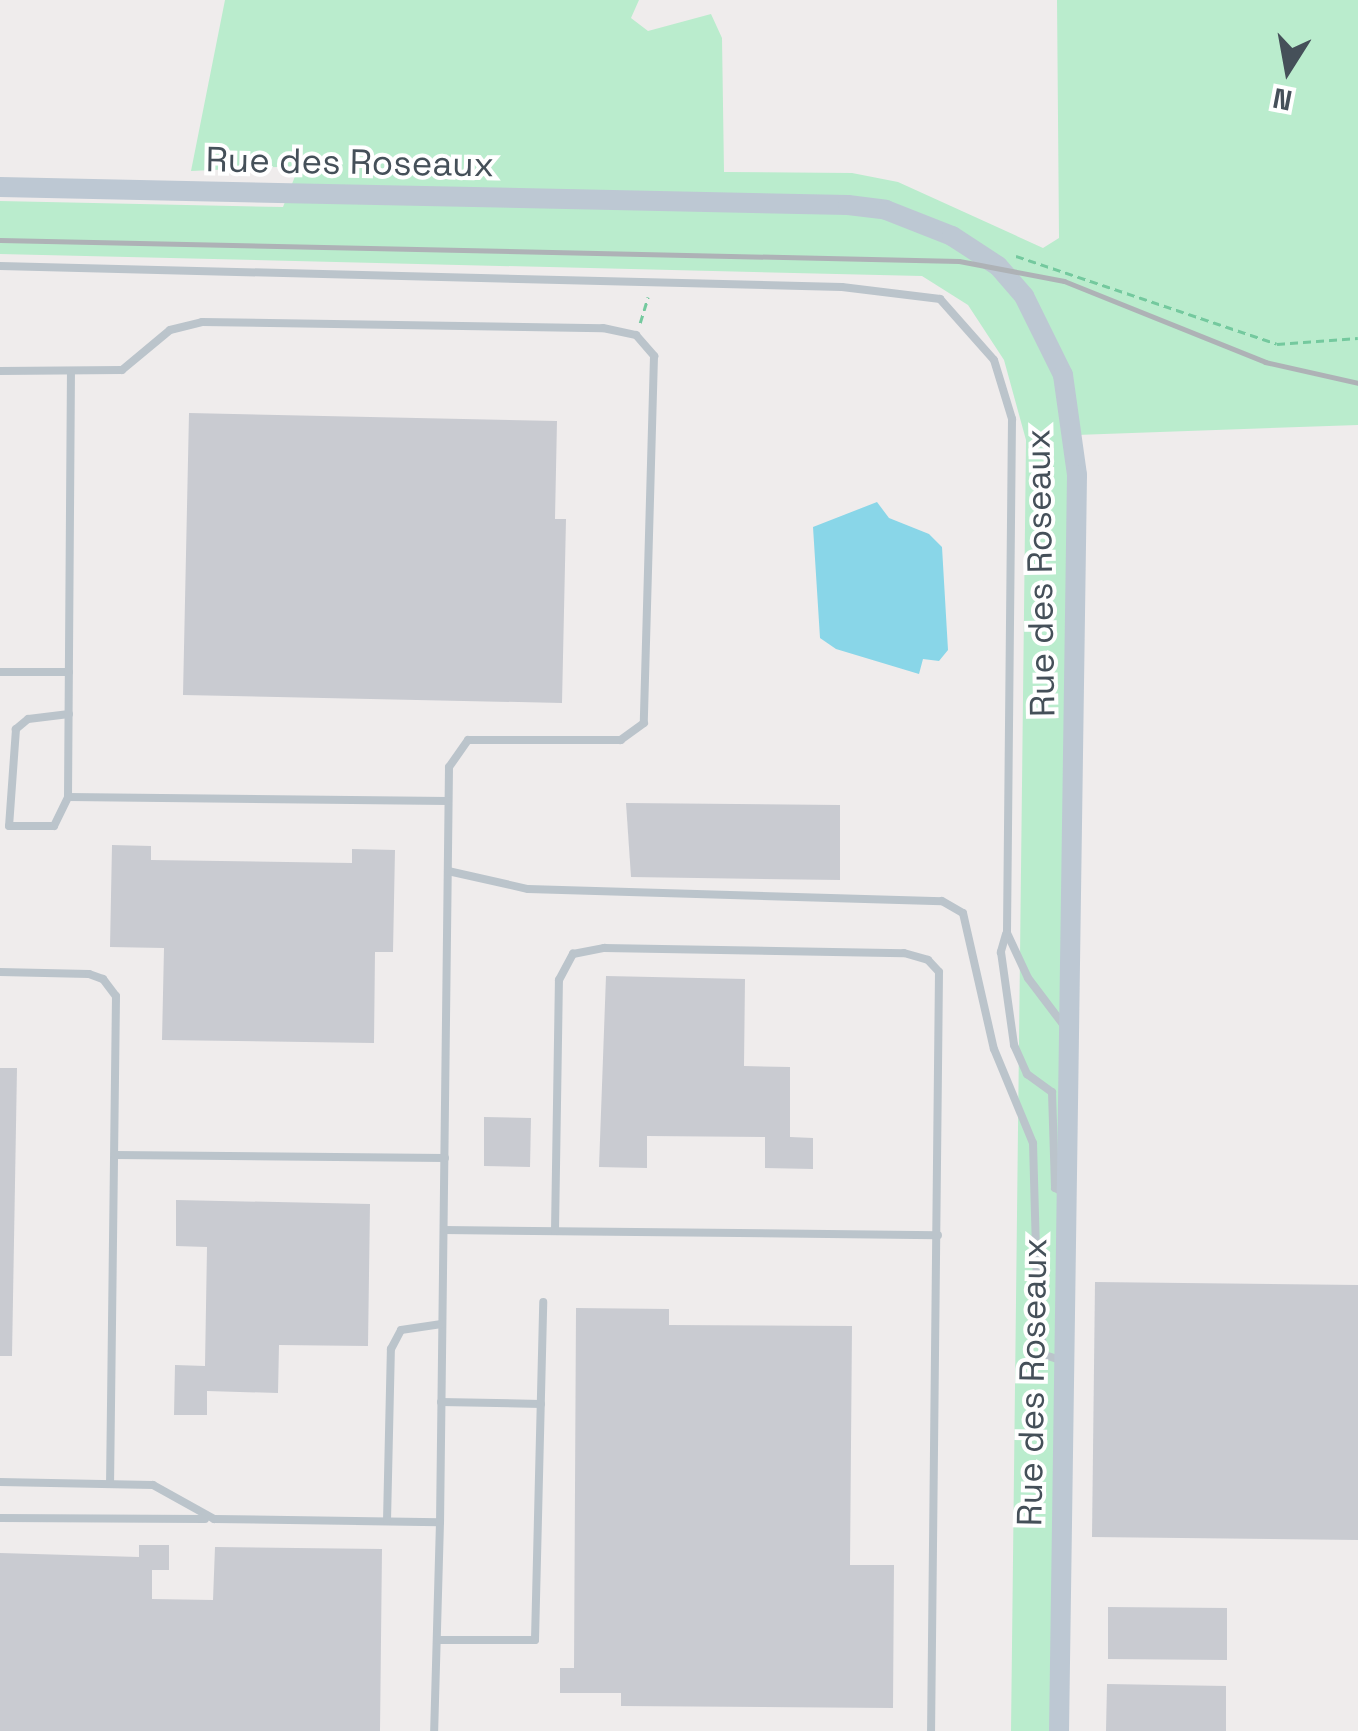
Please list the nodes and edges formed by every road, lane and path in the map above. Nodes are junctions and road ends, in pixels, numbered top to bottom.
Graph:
1 (0, 187) edge
2 (1016, 256) dead end
3 (0, 266) edge
4 (653, 281) junction
5 (636, 335) junction
6 (1358, 338) edge
7 (0, 372) edge
8 (71, 372) junction
9 (0, 672) edge
10 (69, 672) junction
11 (69, 714) junction
12 (68, 796) junction
13 (448, 801) junction
14 (448, 871) junction
15 (1007, 933) junction
16 (0, 972) edge
17 (1070, 1032) junction
18 (115, 1155) junction
19 (445, 1158) junction
20 (1067, 1194) junction
21 (444, 1230) junction
22 (555, 1231) junction
23 (938, 1235) junction
24 (543, 1302) dead end
25 (442, 1324) junction
26 (1065, 1362) junction
27 (441, 1402) junction
28 (540, 1404) junction
29 (0, 1482) edge
30 (110, 1483) junction
31 (0, 1518) edge
32 (214, 1519) junction
33 (387, 1521) junction
34 (440, 1522) junction
35 (437, 1640) junction
36 (434, 1731) edge
37 (930, 1731) edge
38 (1058, 1731) edge

1 - 17 street, Rue des Roseaux
2 - 6 path
3 - 4 lane
4 - 5 path
4 - 15 lane
5 - 8 lane
5 - 13 lane
7 - 8 lane
8 - 10 lane
9 - 10 lane
10 - 11 lane
11 - 12 lane
11 - 12 lane
12 - 13 lane
13 - 14 lane
14 - 19 lane
14 - 26 lane
15 - 17 lane
15 - 20 lane
16 - 18 lane
17 - 20 street, Rue des Roseaux
18 - 19 lane
18 - 30 lane
19 - 21 lane
20 - 26 street, Rue des Roseaux
21 - 22 lane
21 - 25 lane
22 - 23 lane
22 - 23 lane
23 - 37 lane
24 - 28 lane
25 - 27 lane
25 - 33 lane
26 - 38 street, Rue des Roseaux
27 - 28 lane
27 - 34 lane
28 - 35 lane
29 - 30 lane
30 - 32 lane
31 - 32 lane
32 - 33 lane
33 - 34 lane
34 - 35 lane
35 - 36 lane

